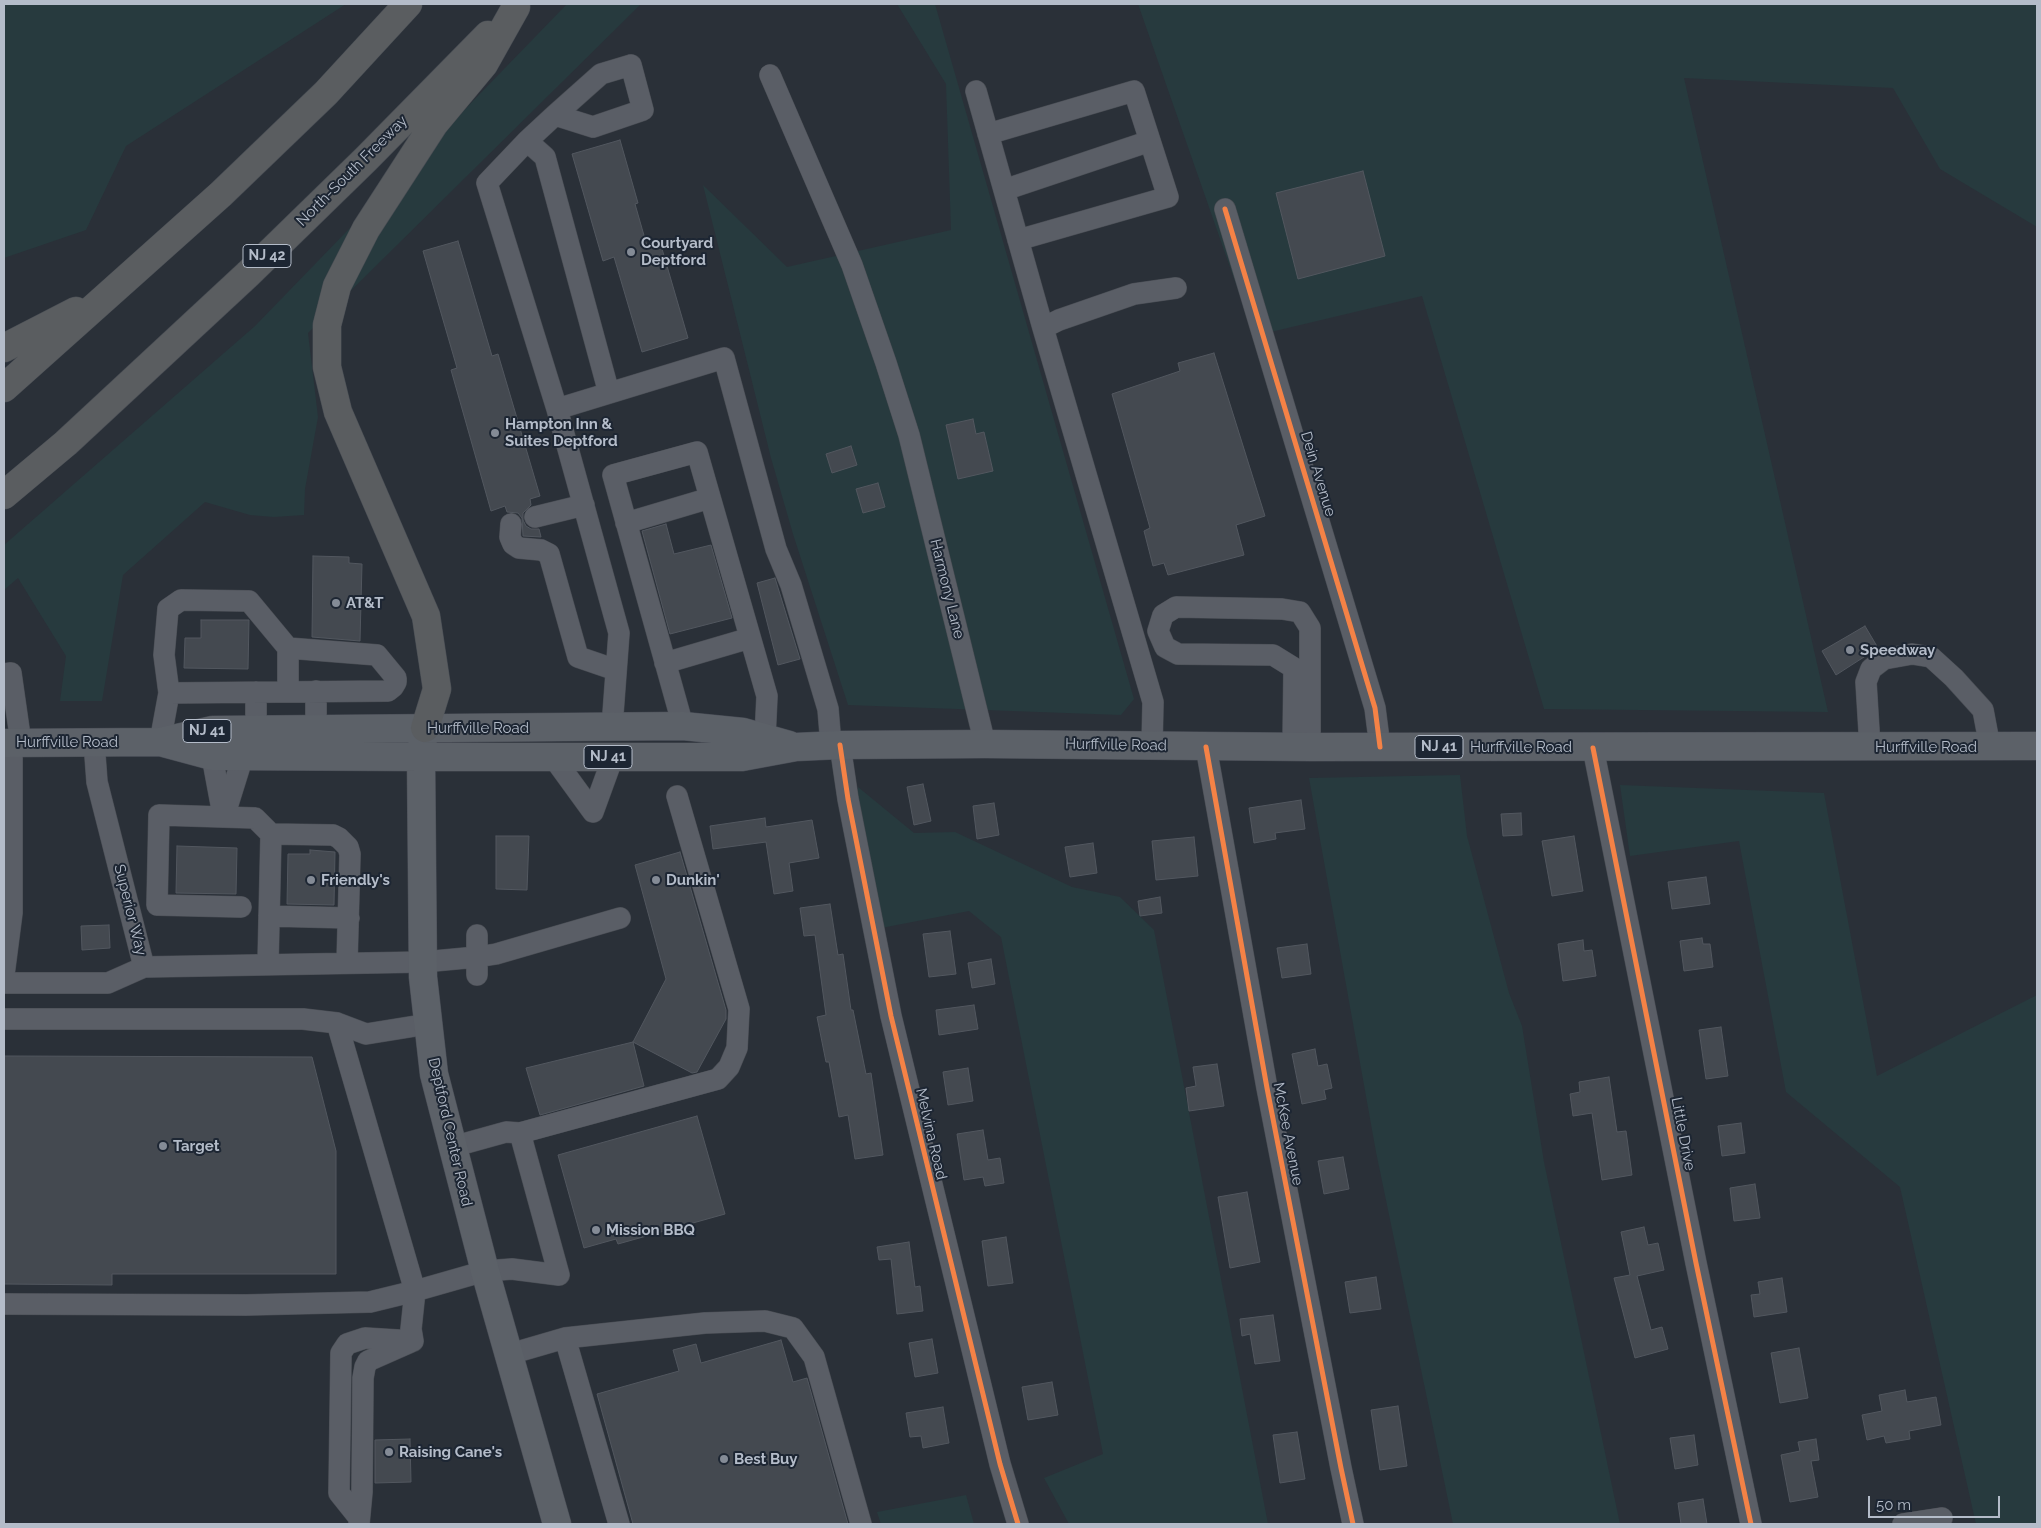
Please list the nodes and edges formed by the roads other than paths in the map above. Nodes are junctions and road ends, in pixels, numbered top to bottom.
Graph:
1 (408, 4) edge
2 (517, 5) edge
3 (770, 75) dead end
4 (976, 91) dead end
5 (555, 115) dead end
6 (988, 134) junction
7 (527, 141) junction
8 (1150, 141) junction
9 (1004, 190) junction
10 (1225, 210) dead end
11 (1018, 240) junction
12 (1176, 288) dead end
13 (100, 300) junction
14 (1043, 328) junction
15 (4, 348) edge
16 (4, 388) edge
17 (609, 393) junction
18 (558, 409) junction
19 (4, 495) edge
20 (710, 498) junction
21 (584, 505) junction
22 (535, 517) dead end
23 (626, 523) junction
24 (511, 524) dead end
25 (1310, 628) junction
26 (750, 638) junction
27 (288, 648) junction
28 (1273, 656) junction
29 (665, 663) junction
30 (616, 670) junction
31 (4, 674) edge
32 (288, 691) junction
33 (316, 691) junction
34 (256, 692) junction
35 (169, 693) junction
36 (683, 726) junction
37 (612, 727) junction
38 (425, 728) junction
39 (256, 729) junction
40 (316, 729) junction
41 (764, 738) junction
42 (94, 742) junction
43 (160, 742) junction
44 (12, 743) edge
45 (985, 744) junction
46 (836, 745) junction
47 (1152, 746) junction
48 (1206, 746) junction
49 (2037, 746) edge
50 (796, 747) junction
51 (1301, 747) junction
52 (1380, 747) junction
53 (1870, 747) junction
54 (1990, 747) junction
55 (1594, 748) junction
56 (212, 756) junction
57 (244, 756) junction
58 (420, 757) junction
59 (553, 757) junction
60 (613, 757) junction
61 (677, 796) dead end
62 (224, 817) junction
63 (271, 834) junction
64 (157, 905) junction
65 (241, 907) dead end
66 (131, 912) junction
67 (269, 916) junction
68 (348, 918) junction
69 (620, 918) dead end
70 (477, 935) dead end
71 (423, 962) junction
72 (347, 963) junction
73 (268, 964) junction
74 (477, 966) junction
75 (144, 967) junction
76 (4, 975) edge
77 (4, 983) edge
78 (4, 1019) edge
79 (337, 1023) junction
80 (428, 1024) junction
81 (520, 1134) junction
82 (452, 1147) junction
83 (485, 1271) junction
84 (415, 1291) junction
85 (4, 1304) edge
86 (565, 1338) junction
87 (413, 1341) junction
88 (510, 1354) junction
89 (1942, 1518) dead end
90 (359, 1521) edge
91 (557, 1524) edge
92 (619, 1524) edge
93 (861, 1524) edge
94 (1018, 1524) edge
95 (1353, 1524) edge
96 (1752, 1524) edge
97 (1903, 1524) edge

1 - 13 highway
2 - 19 highway, North-South Freeway / NJ 42
2 - 38 highway
3 - 45 street, Harmony Lane
4 - 6 street
5 - 7 street
6 - 8 street
6 - 9 street
7 - 17 street
7 - 18 street
8 - 9 street
8 - 11 street
9 - 11 street
10 - 52 street, Dein Avenue
11 - 14 street
12 - 14 street
13 - 15 highway
13 - 16 highway
14 - 47 street
17 - 18 street
17 - 46 street, Melvina Road
18 - 21 street
20 - 23 street
20 - 23 street
20 - 26 street
21 - 22 street
21 - 30 street
23 - 29 street
24 - 30 street
25 - 28 street
25 - 28 street
25 - 51 street
26 - 29 street
26 - 41 street
27 - 32 street
27 - 33 street
27 - 35 street
28 - 51 street
29 - 36 street
30 - 37 street
31 - 44 street
32 - 33 street
32 - 34 street
33 - 40 street
34 - 35 street
34 - 39 street
35 - 43 street
36 - 37 main road, Hurffville Road / NJ 41
36 - 41 main road, Hurffville Road / NJ 41
37 - 38 main road, Hurffville Road / NJ 41
38 - 40 main road, Hurffville Road / NJ 41
38 - 58 main road, Deptford Center Road
39 - 40 main road, Hurffville Road / NJ 41
39 - 43 main road, Hurffville Road / NJ 41
41 - 50 main road, Hurffville Road / NJ 41
42 - 43 main road, Hurffville Road / NJ 41
42 - 44 main road, Hurffville Road / NJ 41
42 - 66 street, Superior Way
43 - 56 main road, Hurffville Road / NJ 41
44 - 76 street
45 - 46 main road, Hurffville Road / NJ 41
45 - 47 main road, Hurffville Road / NJ 41
46 - 50 main road, Hurffville Road / NJ 41
46 - 94 street, Melvina Road
47 - 48 main road, Hurffville Road / NJ 41
48 - 51 main road, Hurffville Road / NJ 41
48 - 95 street, McKee Avenue
49 - 54 main road, Hurffville Road / NJ 41
50 - 60 main road, Hurffville Road / NJ 41
51 - 52 main road, Hurffville Road / NJ 41
52 - 55 main road, Hurffville Road / NJ 41
53 - 54 main road, Hurffville Road / NJ 41
53 - 54 street
53 - 55 main road, Hurffville Road / NJ 41
55 - 96 street, Little Drive
56 - 57 main road, Hurffville Road / NJ 41
56 - 62 street
57 - 58 main road, Hurffville Road / NJ 41
57 - 62 street
58 - 59 main road, Hurffville Road / NJ 41
58 - 71 main road, Deptford Center Road
59 - 60 main road, Hurffville Road / NJ 41
59 - 60 street
61 - 81 street
62 - 63 street
62 - 64 street
63 - 67 street
63 - 68 street
64 - 65 street
64 - 66 street
66 - 75 street, Superior Way
67 - 68 street
67 - 73 street
68 - 72 street
69 - 74 street
70 - 74 street
71 - 72 street
71 - 74 street
71 - 80 main road, Deptford Center Road
72 - 73 street
73 - 75 street
75 - 77 street, Superior Way
78 - 79 street
79 - 80 street
79 - 84 street
80 - 82 main road, Deptford Center Road
81 - 82 street
81 - 83 street
82 - 83 main road, Deptford Center Road
83 - 84 street
83 - 88 main road, Deptford Center Road
84 - 85 street
84 - 87 street
86 - 88 street
86 - 92 street
86 - 93 street
87 - 90 street
87 - 90 street
88 - 91 main road, Deptford Center Road
89 - 97 street

